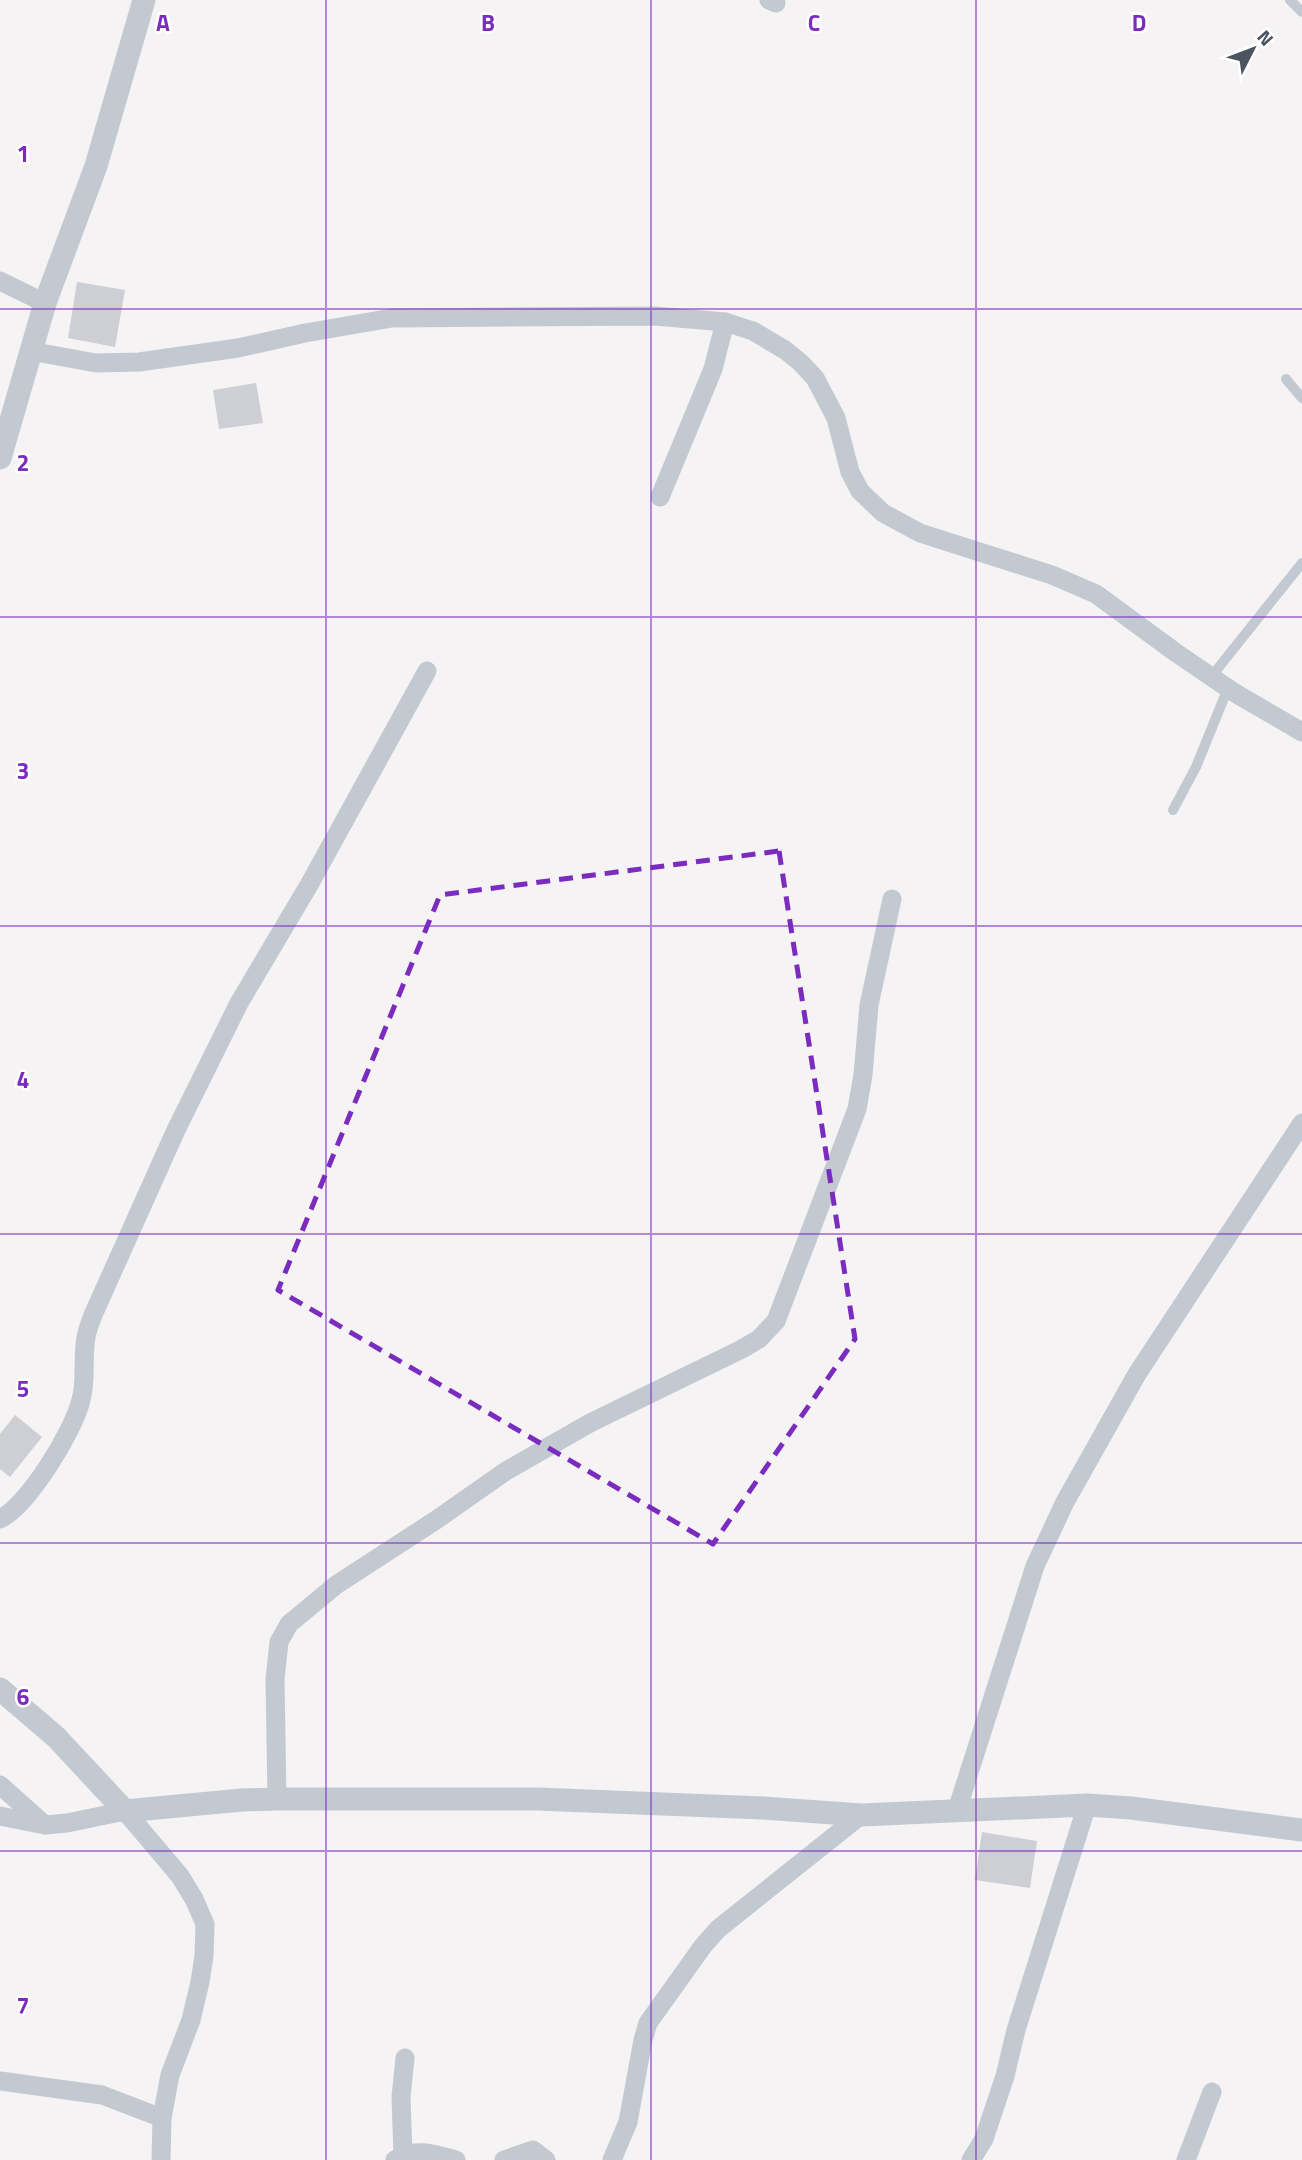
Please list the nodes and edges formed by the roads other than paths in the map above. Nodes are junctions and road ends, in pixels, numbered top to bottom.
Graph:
1 (144, 0) edge
2 (1290, 0) edge
3 (1302, 12) edge
4 (0, 281) edge
5 (45, 303) junction
6 (725, 322) junction
7 (30, 351) junction
8 (1286, 379) dead end
9 (1302, 398) edge
10 (0, 458) edge
11 (660, 497) dead end
12 (1302, 563) edge
13 (427, 671) dead end
14 (1211, 677) junction
15 (1228, 688) junction
16 (1302, 732) edge
17 (1173, 810) dead end
18 (892, 899) dead end
19 (1302, 1123) edge
20 (0, 1519) edge
21 (0, 1689) edge
22 (0, 1785) edge
23 (277, 1799) junction
24 (1087, 1805) junction
25 (957, 1810) junction
26 (125, 1811) junction
27 (861, 1815) junction
28 (0, 1816) edge
29 (45, 1825) junction
30 (1302, 1830) edge
31 (405, 2058) dead end
32 (0, 2081) edge
33 (1212, 2092) dead end
34 (162, 2118) junction
35 (399, 2157) edge
36 (161, 2160) edge
37 (456, 2160) edge
38 (504, 2160) edge
39 (546, 2160) edge
40 (612, 2160) edge
41 (971, 2160) edge
42 (1186, 2160) edge

1 - 5 street
2 - 3 lane
4 - 5 street
5 - 7 street
6 - 7 street
6 - 11 street
6 - 14 street
7 - 10 street
8 - 9 lane
12 - 14 lane
13 - 20 street
14 - 15 street
15 - 16 street
15 - 17 lane
18 - 23 street
19 - 25 street
21 - 26 street
22 - 29 street
23 - 26 street
23 - 27 street
24 - 25 street
24 - 30 street
24 - 41 street
25 - 27 street
26 - 29 street
26 - 34 street
27 - 40 street
28 - 29 street
31 - 35 street
32 - 34 street
33 - 42 street
34 - 36 street
35 - 37 street
38 - 39 street

